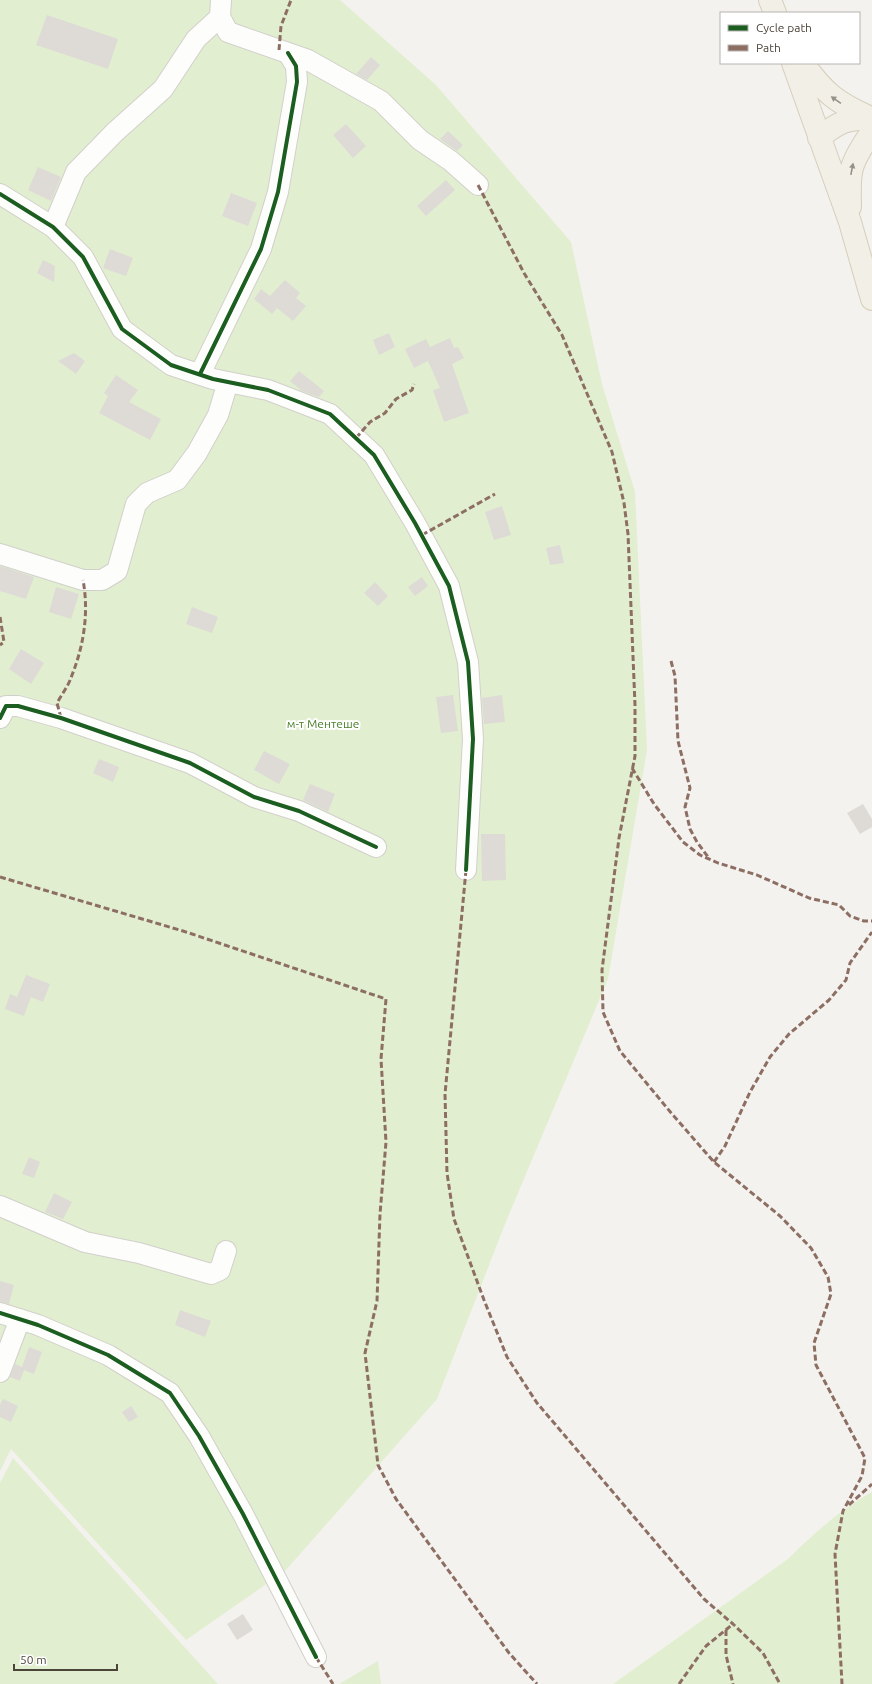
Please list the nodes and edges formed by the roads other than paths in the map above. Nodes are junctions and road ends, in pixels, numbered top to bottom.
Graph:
1 (770, 0) edge
2 (220, 9) edge
3 (775, 12) edge
4 (288, 53) junction
5 (793, 64) edge
6 (804, 64) edge
7 (871, 127) edge
8 (820, 138) junction
9 (478, 185) dead end
10 (0, 194) edge
11 (850, 222) junction
12 (53, 227) junction
13 (867, 261) edge
14 (872, 299) edge
15 (200, 374) junction
16 (228, 382) junction
17 (0, 554) edge
18 (0, 718) edge
19 (376, 847) dead end
20 (466, 870) dead end
21 (0, 1206) edge
22 (226, 1251) dead end
23 (0, 1313) edge
24 (20, 1319) junction
25 (0, 1372) edge
26 (316, 1657) dead end

1 - 3 main road
2 - 4 street
2 - 12 street
4 - 9 street
4 - 15 street
5 - 8 main road
7 -> 6 main road
7 - 8 main road
11 -> 7 main road
8 - 11 main road
10 - 12 street
11 - 13 main road
12 - 15 street
13 - 14 main road
15 - 16 street
16 - 17 street
16 - 20 street
18 - 19 street
21 - 22 street
23 - 24 street
24 - 25 street
24 - 26 street

